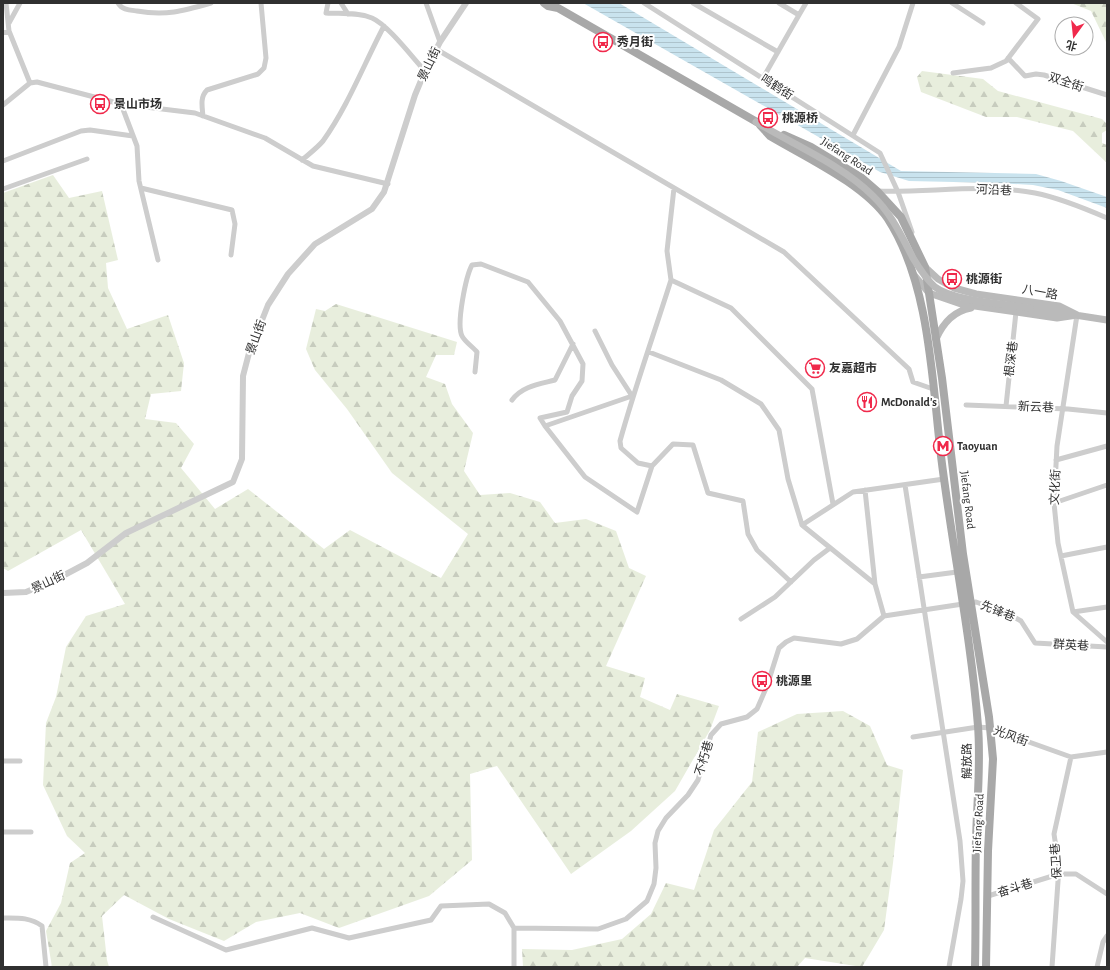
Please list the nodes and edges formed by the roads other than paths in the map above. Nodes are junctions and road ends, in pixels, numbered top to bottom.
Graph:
1 (6, 3) edge
2 (20, 3) edge
3 (118, 3) edge
4 (210, 3) edge
5 (261, 3) edge
6 (328, 3) edge
7 (341, 3) edge
8 (426, 3) edge
9 (466, 3) edge
10 (544, 3) edge
11 (644, 3) edge
12 (693, 3) edge
13 (779, 3) edge
14 (806, 3) edge
15 (913, 3) edge
16 (952, 3) edge
17 (1016, 3) edge
18 (560, 5) edge
19 (348, 14) junction
20 (799, 15) junction
21 (983, 23) dead end
22 (8, 24) junction
23 (384, 26) junction
24 (9, 31) junction
25 (3, 33) edge
26 (440, 42) junction
27 (436, 48) junction
28 (778, 52) junction
29 (1008, 58) junction
30 (425, 71) junction
31 (954, 73) dead end
32 (763, 78) junction
33 (30, 83) junction
34 (1107, 95) edge
35 (121, 104) junction
36 (3, 105) edge
37 (203, 116) junction
38 (756, 122) junction
39 (853, 135) junction
40 (134, 136) junction
41 (87, 159) dead end
42 (302, 160) junction
43 (3, 161) edge
44 (388, 184) junction
45 (141, 188) junction
46 (674, 188) junction
47 (3, 189) edge
48 (877, 191) junction
49 (898, 192) junction
50 (1107, 218) edge
51 (919, 253) junction
52 (231, 255) dead end
53 (158, 260) dead end
54 (926, 267) junction
55 (914, 274) junction
56 (671, 280) junction
57 (929, 293) junction
58 (976, 294) junction
59 (977, 306) junction
60 (1016, 312) junction
61 (1077, 315) junction
62 (923, 317) junction
63 (1107, 320) edge
64 (595, 331) dead end
65 (936, 339) junction
66 (573, 344) junction
67 (649, 352) junction
68 (475, 372) dead end
69 (932, 389) junction
70 (632, 396) junction
71 (512, 400) dead end
72 (966, 404) dead end
73 (1006, 406) junction
74 (1062, 408) junction
75 (1107, 413) edge
76 (545, 426) junction
77 (1107, 446) edge
78 (1056, 460) junction
79 (652, 466) junction
80 (944, 479) junction
81 (905, 485) junction
82 (1107, 485) edge
83 (866, 490) junction
84 (833, 504) junction
85 (1054, 504) junction
86 (802, 524) junction
87 (1107, 547) edge
88 (830, 548) junction
89 (1060, 556) junction
90 (957, 572) junction
91 (920, 577) junction
92 (791, 582) junction
93 (875, 584) junction
94 (3, 593) edge
95 (971, 602) junction
96 (963, 604) junction
97 (1107, 607) edge
98 (925, 611) junction
99 (1073, 612) junction
100 (884, 616) junction
101 (741, 619) dead end
102 (1107, 642) edge
103 (1035, 643) joint
104 (1107, 647) edge
105 (978, 727) junction
106 (990, 728) junction
107 (944, 732) junction
108 (913, 737) dead end
109 (1107, 752) edge
110 (1071, 757) junction
111 (3, 760) edge
112 (20, 761) dead end
113 (3, 832) edge
114 (31, 832) dead end
115 (1059, 874) junction
116 (1107, 894) edge
117 (988, 896) junction
118 (153, 917) dead end
119 (3, 918) edge
120 (514, 928) junction
121 (1107, 936) edge
122 (46, 967) edge
123 (514, 967) edge
124 (949, 967) edge
125 (975, 967) edge
126 (986, 967) edge
127 (1052, 967) edge
128 (1097, 967) edge

1 - 22 street
2 - 22 street
3 - 4 street
5 - 37 street
6 - 19 street
7 - 19 street
8 - 26 street
9 - 26 street, 景山街
10 - 18 main road, Jiefang Road
11 - 32 street, 鸣鹤街
12 - 28 street
13 - 20 street
14 - 20 street
15 - 39 street
16 - 21 street
17 - 29 street
18 - 38 main road, Jiefang Road
19 - 23 street
20 - 28 street
22 - 24 street
23 - 30 street
23 - 42 street
24 - 25 street
24 - 33 street
26 - 27 street, 景山街
27 - 30 street, 景山街
27 - 46 street
28 - 32 street
29 - 31 street
29 - 34 street, 双全街
30 - 44 street, 景山街
32 - 39 street, 鸣鹤街
33 - 35 street
33 - 36 street
35 - 37 street
35 - 40 street
37 - 42 street
38 - 48 main road, Jiefang Road
38 - 55 main road, Jiefang Road
38 - 61 main road, bridge
39 - 49 street, 鸣鹤街
40 - 43 street
40 - 45 street
41 - 47 street
42 - 44 street
44 - 94 street, 景山街
45 - 52 street
45 - 53 street
46 - 56 street
46 - 69 street
48 - 49 street, 河沿巷
48 - 51 main road, Jiefang Road
49 - 50 street, 河沿巷
49 - 51 street, 鸣鹤街
51 - 54 main road, Jiefang Road
54 - 57 main road, Jiefang Road
54 - 58 main road, 八一路
55 - 57 main road
55 - 62 main road, Jiefang Road
56 - 67 street
56 - 84 street
57 - 58 main road
57 - 59 main road
57 - 62 main road
57 - 65 main road, Jiefang Road
58 - 61 main road, 八一路
59 - 60 main road
59 - 65 main road
60 - 61 main road
60 - 73 street, 根深巷
61 - 63 main road, 八一路
61 - 74 street, 文化街
62 - 69 main road, Jiefang Road
64 - 70 street
65 - 95 main road, Jiefang Road
66 - 68 street
66 - 71 street
66 - 76 street
67 - 70 street
67 - 86 street
69 - 80 main road, Jiefang Road
70 - 76 street
70 - 79 street
72 - 73 street, 新云巷
73 - 74 street, 新云巷
74 - 75 street, 新云巷
74 - 78 street, 文化街
76 - 79 street
77 - 78 street
78 - 85 street, 文化街
79 - 92 street
80 - 81 street
80 - 90 main road, Jiefang Road
81 - 83 street
81 - 91 street
82 - 85 street
83 - 84 street
83 - 93 street
84 - 86 street
85 - 89 street, 文化街
86 - 88 street
87 - 89 street
88 - 92 street
88 - 93 street
89 - 99 street, 文化街
90 - 91 street
90 - 96 main road, Jiefang Road
91 - 98 street
92 - 101 street
93 - 100 street
95 - 96 street
95 - 103 street, 先锋巷
95 - 106 main road, Jiefang Road
96 - 98 street
96 - 105 main road, 解放路
97 - 99 street
98 - 100 street
98 - 107 street
99 - 102 street
100 - 120 street, 不朽巷
103 - 104 street, 群英巷
105 - 106 street, 光风街
105 - 107 street, 光风街
105 - 125 main road, 解放路
106 - 110 street, 光风街
106 - 117 main road, Jiefang Road
107 - 108 street, 光风街
107 - 124 street
109 - 110 street, 光风街
110 - 115 street, 保卫巷
111 - 112 street
113 - 114 street
115 - 116 street, 奋斗巷
115 - 117 street, 奋斗巷
115 - 127 street, 保卫巷
117 - 126 main road, Jiefang Road
118 - 120 street
119 - 122 street
120 - 123 street
121 - 128 street

